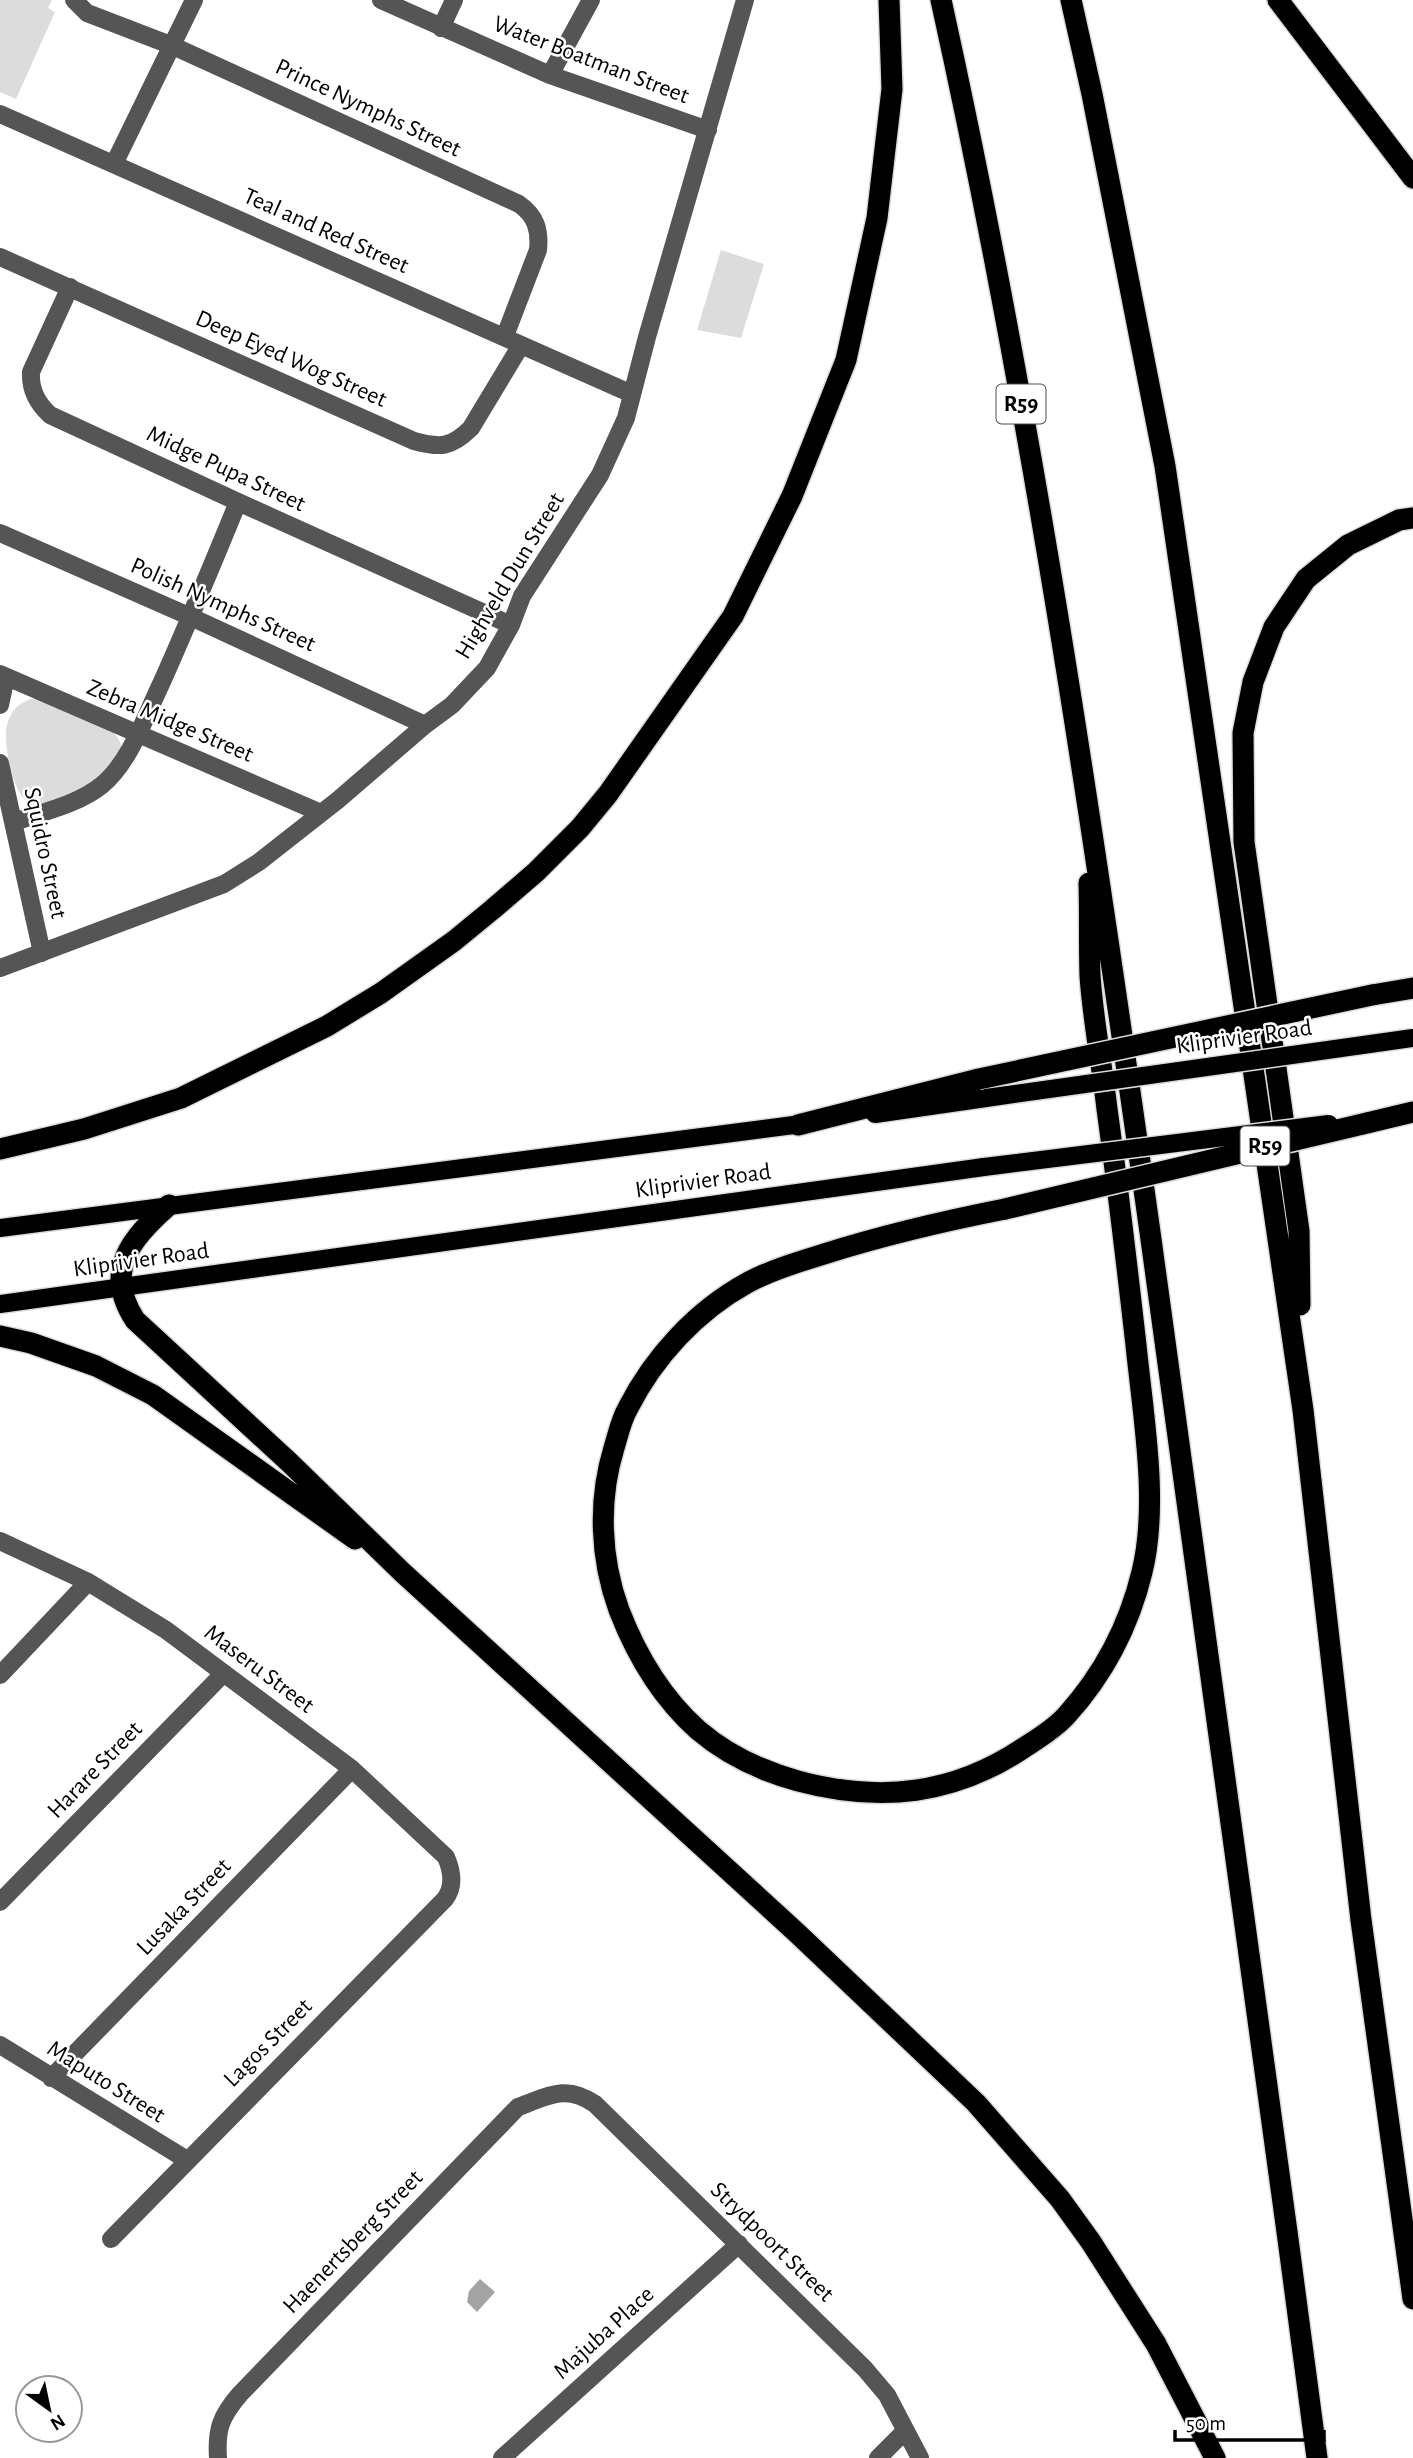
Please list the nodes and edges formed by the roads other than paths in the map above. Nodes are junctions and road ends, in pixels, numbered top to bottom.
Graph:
1 (74, 0) edge
2 (194, 0) edge
3 (381, 0) edge
4 (454, 0) edge
5 (591, 0) edge
6 (745, 0) edge
7 (889, 0) edge
8 (941, 0) edge
9 (1071, 0) edge
10 (1279, 0) edge
11 (441, 27) junction
12 (173, 46) junction
13 (550, 75) junction
14 (2, 120) edge
15 (708, 130) junction
16 (114, 164) junction
17 (1413, 178) edge
18 (0, 257) edge
19 (70, 287) junction
20 (505, 336) junction
21 (521, 345) junction
22 (632, 394) junction
23 (239, 502) junction
24 (1413, 518) edge
25 (0, 533) edge
26 (191, 617) junction
27 (511, 625) junction
28 (3, 675) edge
29 (0, 705) edge
30 (425, 725) junction
31 (138, 733) junction
32 (0, 763) edge
33 (1088, 811) junction
34 (321, 813) junction
35 (14, 822) junction
36 (42, 953) junction
37 (0, 968) edge
38 (1413, 988) edge
39 (1413, 1038) edge
40 (982, 1089) junction
41 (1413, 1112) edge
42 (1367, 1121) junction
43 (798, 1125) joint
44 (0, 1149) edge
45 (169, 1205) junction
46 (0, 1228) edge
47 (120, 1288) junction
48 (0, 1304) edge
49 (0, 1336) edge
50 (1303, 1410) junction
51 (0, 1541) edge
52 (402, 1572) junction
53 (88, 1582) junction
54 (224, 1673) junction
55 (0, 1675) edge
56 (352, 1769) junction
57 (452, 1879) joint
58 (0, 1902) edge
59 (0, 2045) edge
60 (51, 2078) junction
61 (561, 2092) joint
62 (187, 2160) junction
63 (111, 2239) dead end
64 (739, 2244) junction
65 (1413, 2299) edge
66 (905, 2431) junction
67 (218, 2458) edge
68 (502, 2458) edge
69 (878, 2458) edge
70 (920, 2458) edge
71 (1215, 2458) edge
72 (1317, 2458) edge

1 - 12 street, Prince Nymphs Street
2 - 12 street
3 - 11 street, Water Boatman Street
4 - 11 street
5 - 13 street
6 - 15 street, Highveld Dun Street
7 - 44 highway
8 - 33 highway, R59
9 - 50 highway, R59
10 - 17 highway
11 - 13 street, Water Boatman Street
12 - 16 street
12 - 20 street, Prince Nymphs Street
13 - 15 street, Water Boatman Street
14 - 16 street, Teal and Red Street
15 - 22 street, Highveld Dun Street
16 - 20 street, Teal and Red Street
18 - 19 street, Deep Eyed Wog Street
19 - 21 street, Deep Eyed Wog Street
19 - 23 street, Midge Pupa Street
20 - 21 street, Teal and Red Street
21 - 22 street, Teal and Red Street
22 - 27 street, Highveld Dun Street
23 - 26 street
23 - 27 street, Midge Pupa Street
24 - 50 highway
25 - 26 street, Polish Nymphs Street
26 - 30 street, Polish Nymphs Street
26 - 31 street
27 - 30 street, Highveld Dun Street
28 - 29 street
28 - 31 street, Zebra Midge Street
30 - 34 street, Highveld Dun Street
31 - 34 street, Zebra Midge Street
31 - 35 street
32 - 35 street, Squidro Street
33 - 42 highway, bridge
33 - 72 highway, R59
34 - 36 street, Highveld Dun Street
35 - 36 street, Squidro Street
36 - 37 street, Highveld Dun Street
38 - 40 highway, bridge
39 - 40 main road, Kliprivier Road, bridge
40 - 43 highway
41 - 42 highway
42 - 47 main road, Kliprivier Road, bridge
43 - 45 main road, Kliprivier Road
45 - 46 main road, Kliprivier Road
45 - 47 highway
47 - 48 main road, Kliprivier Road
47 - 52 highway
49 - 52 highway
50 - 65 highway, R59
51 - 53 street, Maseru Street
52 - 71 highway
53 - 54 street, Maseru Street
53 - 55 street
54 - 56 street, Maseru Street
54 - 58 street, Harare Street
56 - 57 street, Maseru Street
56 - 60 street, Lusaka Street
57 - 62 street, Lagos Street
59 - 60 street, Maputo Street
60 - 62 street, Maputo Street
61 - 64 street, Strydpoort Street
61 - 67 street, Haenertsberg Street
62 - 63 street, Lagos Street
64 - 66 street, Strydpoort Street
64 - 68 street, Majuba Place
66 - 69 street
66 - 70 street, Strydpoort Street

